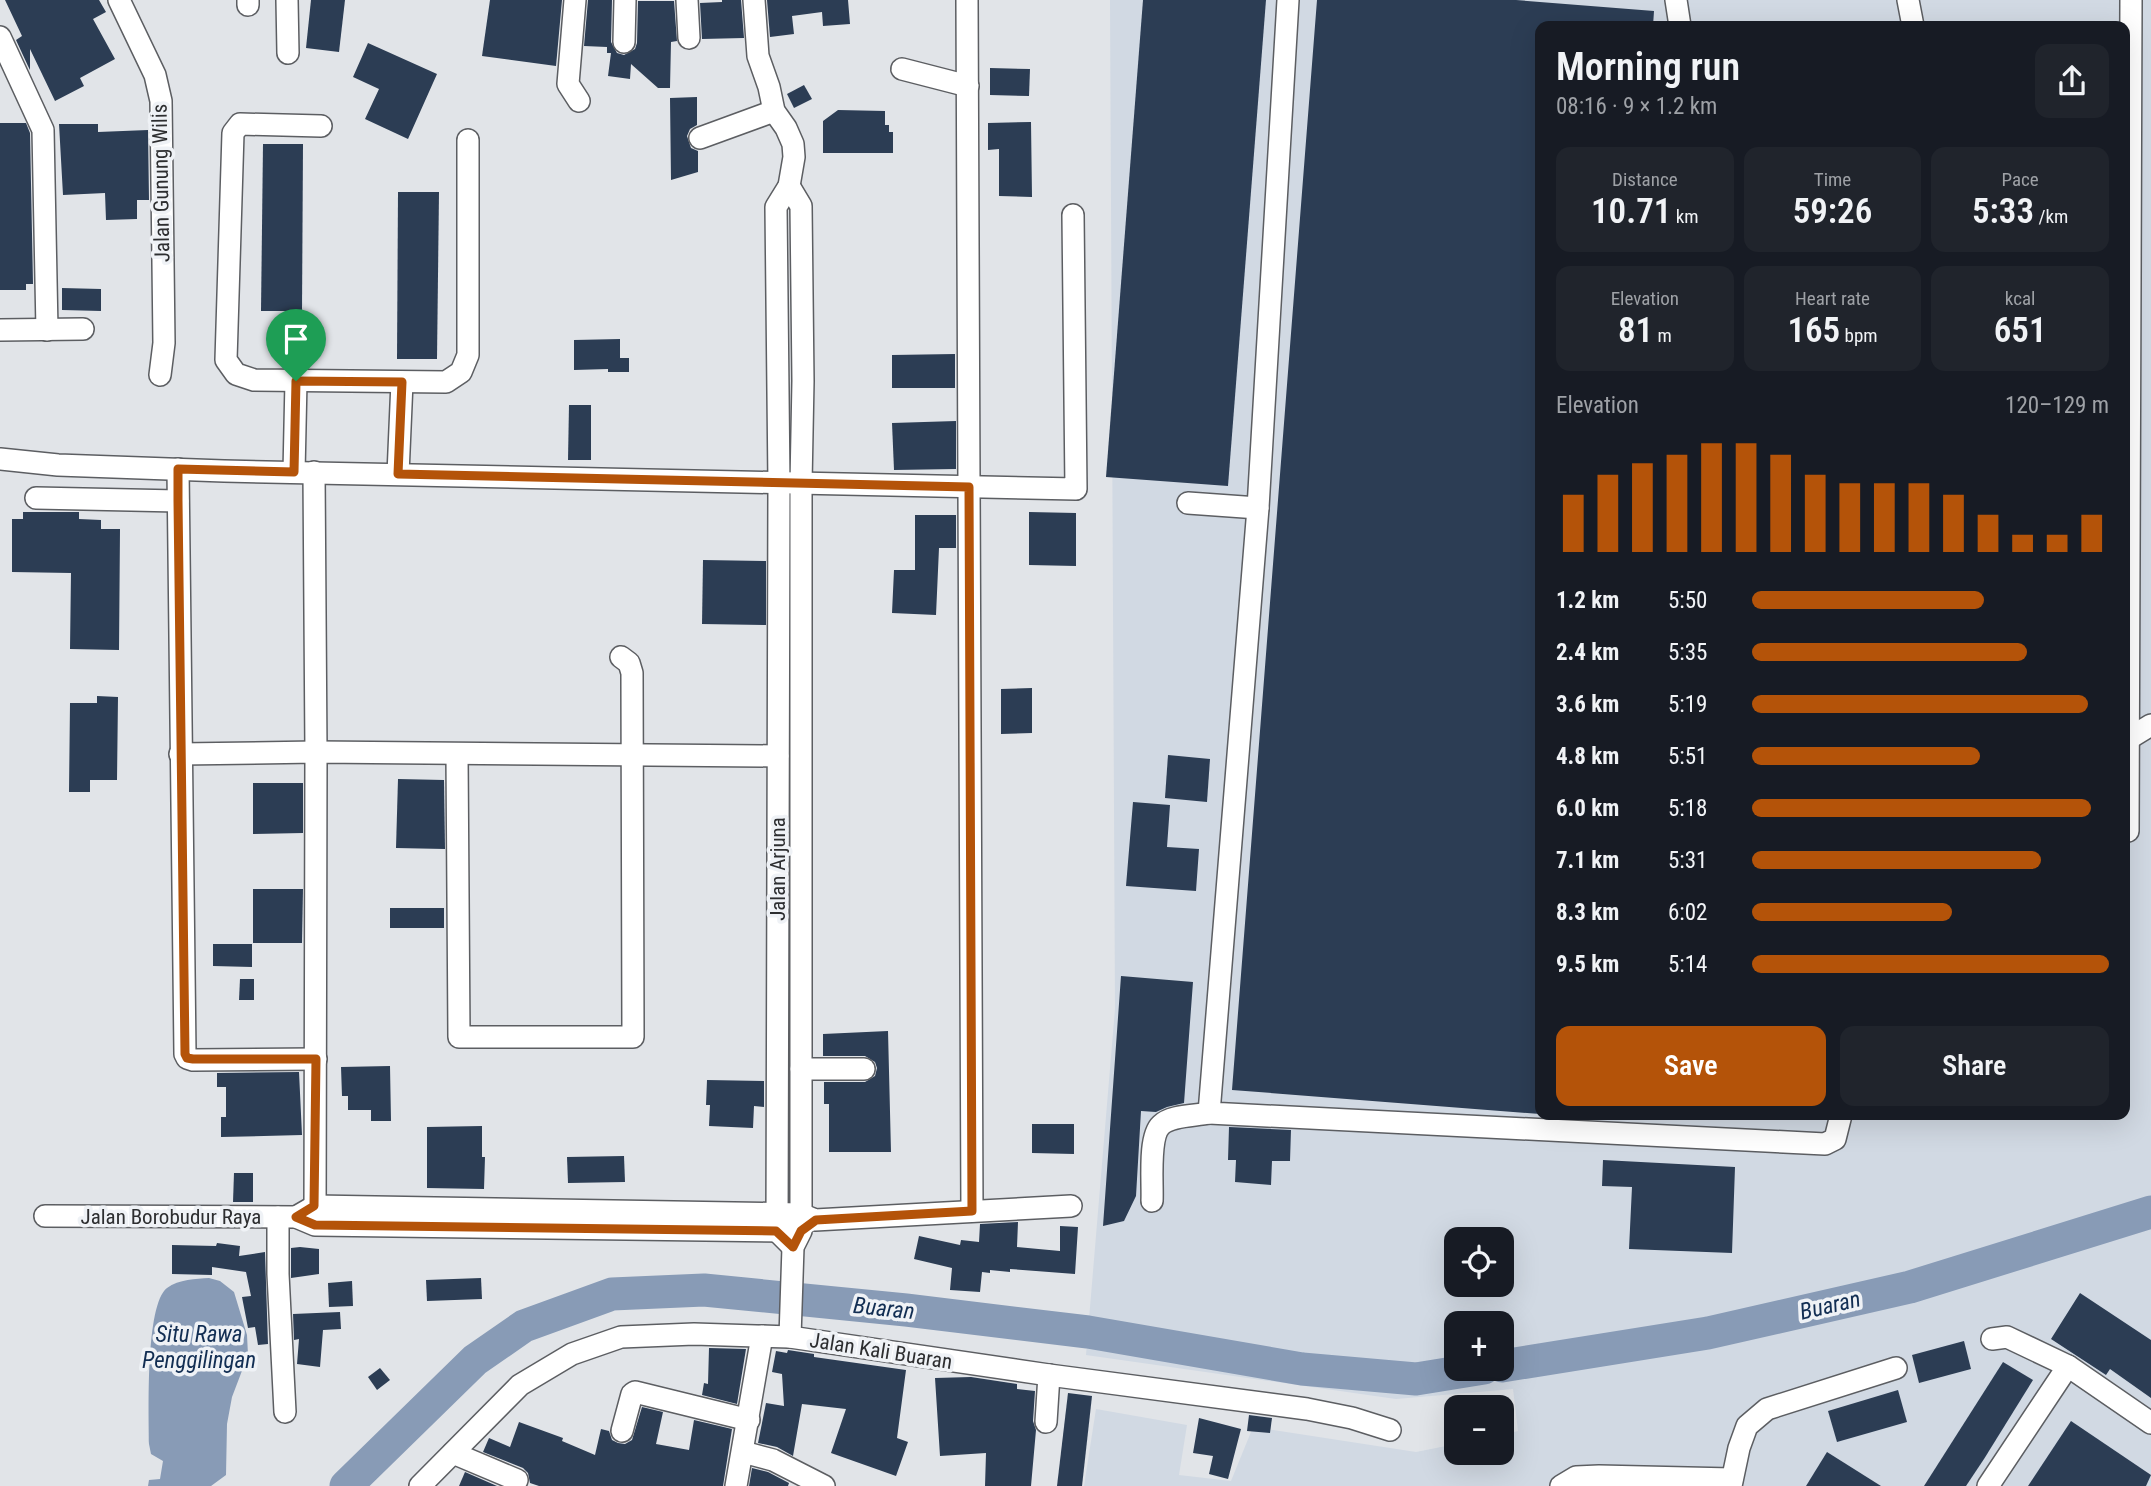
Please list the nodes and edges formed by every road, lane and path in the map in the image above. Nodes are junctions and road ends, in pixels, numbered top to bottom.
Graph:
1 (118, 0) edge
2 (287, 0) edge
3 (575, 0) edge
4 (625, 0) edge
5 (687, 0) edge
6 (754, 0) edge
7 (967, 0) edge
8 (1288, 0) edge
9 (1676, 0) edge
10 (1908, 0) edge
11 (2131, 0) edge
12 (1678, 21) edge
13 (1912, 21) edge
14 (0, 37) edge
15 (689, 38) dead end
16 (624, 42) dead end
17 (288, 53) dead end
18 (902, 69) dead end
19 (968, 86) junction
20 (579, 101) dead end
21 (774, 111) junction
22 (321, 126) dead end
23 (700, 138) dead end
24 (468, 140) dead end
25 (789, 186) junction
26 (1073, 215) dead end
27 (2130, 246) edge
28 (83, 329) dead end
29 (0, 330) edge
30 (47, 330) junction
31 (160, 375) dead end
32 (296, 381) junction
33 (803, 381) junction
34 (402, 382) junction
35 (777, 382) junction
36 (0, 459) edge
37 (178, 469) junction
38 (304, 472) junction
39 (398, 474) junction
40 (801, 483) junction
41 (779, 484) junction
42 (969, 487) junction
43 (36, 498) dead end
44 (178, 501) junction
45 (1188, 503) dead end
46 (1258, 508) junction
47 (778, 646) junction
48 (801, 647) junction
49 (621, 657) dead end
50 (2151, 725) edge
51 (2130, 738) edge
52 (316, 752) junction
53 (180, 754) junction
54 (457, 755) junction
55 (634, 755) junction
56 (778, 756) junction
57 (778, 789) junction
58 (801, 789) junction
59 (801, 898) junction
60 (778, 899) junction
61 (778, 980) junction
62 (801, 981) junction
63 (316, 1059) junction
64 (801, 1069) junction
65 (864, 1069) dead end
66 (1209, 1113) junction
67 (1841, 1120) edge
68 (1583, 1124) edge
69 (1152, 1201) dead end
70 (1071, 1206) dead end
71 (972, 1211) junction
72 (45, 1216) dead end
73 (301, 1216) junction
74 (777, 1222) junction
75 (801, 1235) junction
76 (790, 1332) junction
77 (762, 1336) junction
78 (1992, 1339) dead end
79 (2068, 1366) junction
80 (1896, 1368) dead end
81 (1049, 1375) junction
82 (285, 1412) dead end
83 (749, 1420) junction
84 (1046, 1423) dead end
85 (2151, 1423) edge
86 (1390, 1430) dead end
87 (622, 1431) dead end
88 (743, 1452) junction
89 (453, 1453) junction
90 (517, 1480) dead end
91 (1675, 1482) edge
92 (1732, 1483) edge
93 (420, 1486) edge
94 (736, 1486) edge
95 (824, 1486) edge
96 (1561, 1486) edge
97 (1988, 1486) edge

1 - 31 street, Jalan Gunung Wilis
2 - 17 street
3 - 20 street
4 - 16 street
5 - 15 street
6 - 21 street
7 - 19 street
8 - 46 street
9 - 12 street
10 - 13 street
11 - 27 street
14 - 30 street
18 - 19 street
19 - 42 street
21 - 23 street
21 - 25 street
22 - 32 street
24 - 34 street
25 - 33 street, Jalan Arjuna
25 - 35 street, Jalan Arjuna
26 - 42 street
28 - 30 street
29 - 30 street
32 - 34 street
32 - 38 street
33 - 35 street
33 - 40 street, Jalan Arjuna
34 - 39 street
35 - 41 street, Jalan Arjuna
36 - 37 street
37 - 38 street
37 - 44 street
38 - 39 street
38 - 52 street
39 - 41 street
40 - 41 street
40 - 42 street
40 - 48 street, Jalan Arjuna
41 - 47 street, Jalan Arjuna
42 - 71 street
43 - 44 street
44 - 53 street
45 - 46 street
46 - 66 street
47 - 48 street
47 - 56 street, Jalan Arjuna
48 - 58 street, Jalan Arjuna
49 - 55 street
50 - 51 street
52 - 53 street
52 - 54 street
52 - 63 street
53 - 63 street
54 - 55 street
54 - 55 street
55 - 56 street
56 - 57 street, Jalan Arjuna
57 - 58 street
57 - 60 street, Jalan Arjuna
58 - 59 street, Jalan Arjuna
59 - 60 street
59 - 62 street, Jalan Arjuna
60 - 61 street, Jalan Arjuna
61 - 62 street
61 - 74 street, Jalan Arjuna
62 - 64 street, Jalan Arjuna
63 - 73 street
64 - 65 street
64 - 75 street, Jalan Arjuna
66 - 68 street
66 - 69 street
67 - 68 street
70 - 71 street, Jalan Borobudur Raya
71 - 75 street, Jalan Borobudur Raya
72 - 73 street, Jalan Borobudur Raya
73 - 74 street, Jalan Borobudur Raya
73 - 82 street
74 - 75 street
74 - 75 street, Jalan Borobudur Raya
75 - 76 street, Jalan Arjuna
76 - 77 street, Jalan Kali Buaran
76 - 81 street, Jalan Kali Buaran
77 - 83 street
77 - 89 street, Jalan Kali Buaran
78 - 79 street
79 - 85 street
79 - 97 street
80 - 92 street
81 - 84 street
81 - 86 street, Jalan Kali Buaran
83 - 87 street
83 - 88 street
88 - 94 street
88 - 95 street
89 - 90 street
89 - 93 street, Jalan Kali Buaran
91 - 92 street
91 - 96 street

